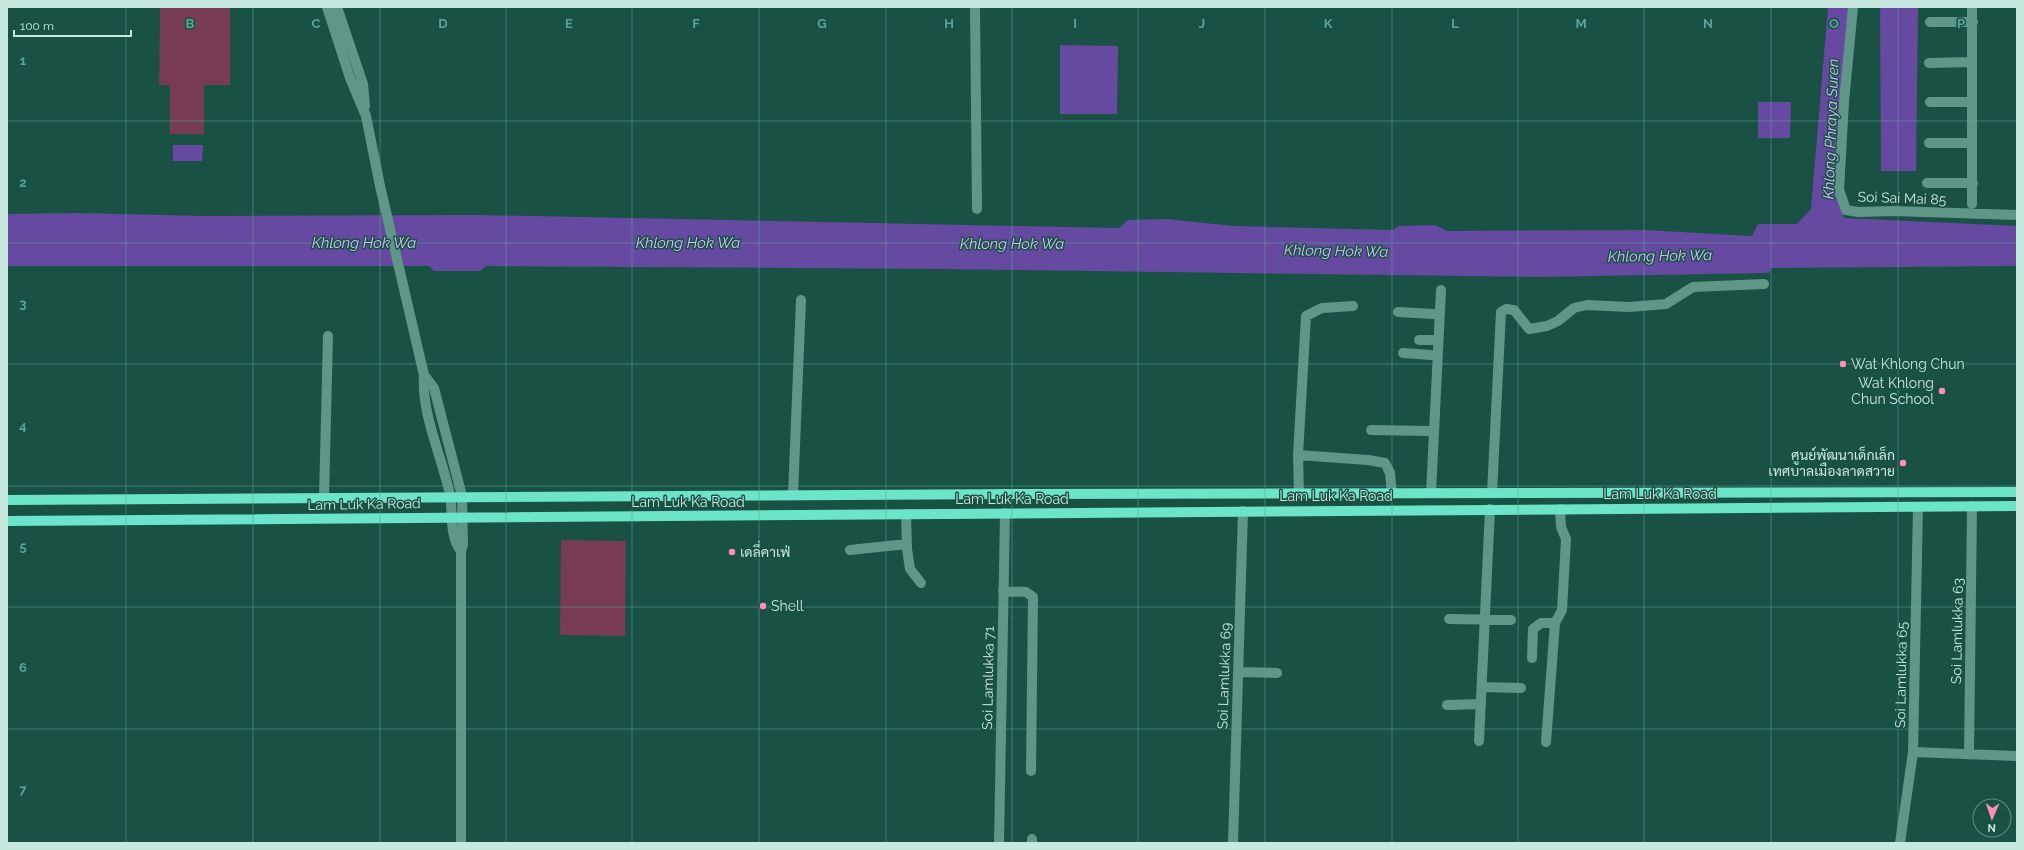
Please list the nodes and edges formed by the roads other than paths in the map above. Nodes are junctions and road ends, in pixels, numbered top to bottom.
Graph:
1 (327, 7) edge
2 (337, 7) edge
3 (975, 7) edge
4 (1853, 7) edge
5 (1972, 7) edge
6 (1930, 22) dead end
7 (1973, 22) junction
8 (1972, 62) junction
9 (1929, 63) dead end
10 (1930, 102) dead end
11 (1972, 102) junction
12 (366, 116) junction
13 (1929, 143) dead end
14 (1972, 143) junction
15 (1927, 183) dead end
16 (1973, 183) junction
17 (1972, 204) dead end
18 (977, 209) dead end
19 (2017, 215) edge
20 (1764, 284) dead end
21 (1441, 290) dead end
22 (801, 300) dead end
23 (1353, 306) dead end
24 (1398, 312) dead end
25 (328, 336) dead end
26 (1420, 340) dead end
27 (1432, 340) junction
28 (1403, 353) dead end
29 (1431, 355) junction
30 (424, 375) junction
31 (440, 410) junction
32 (429, 414) junction
33 (1371, 430) dead end
34 (1428, 431) junction
35 (449, 446) junction
36 (438, 450) junction
37 (1298, 455) junction
38 (2017, 492) edge
39 (1492, 493) junction
40 (1299, 494) junction
41 (1342, 494) junction
42 (1392, 494) junction
43 (1428, 494) junction
44 (793, 495) junction
45 (450, 496) junction
46 (462, 496) junction
47 (324, 498) junction
48 (7, 500) edge
49 (1972, 506) junction
50 (2017, 506) edge
51 (1918, 507) junction
52 (1490, 509) junction
53 (1560, 509) junction
54 (1342, 510) junction
55 (1244, 511) junction
56 (906, 514) junction
57 (1005, 514) junction
58 (462, 517) junction
59 (451, 518) junction
60 (7, 521) edge
61 (907, 544) junction
62 (850, 550) dead end
63 (461, 551) junction
64 (921, 583) dead end
65 (1003, 591) junction
66 (1449, 619) dead end
67 (1485, 619) junction
68 (1511, 620) dead end
69 (1555, 623) junction
70 (1532, 658) dead end
71 (1238, 672) junction
72 (1277, 673) dead end
73 (1482, 687) junction
74 (1521, 688) dead end
75 (1482, 704) junction
76 (1447, 705) dead end
77 (1479, 741) dead end
78 (1546, 742) dead end
79 (1913, 752) junction
80 (1969, 755) junction
81 (2017, 756) edge
82 (1031, 772) dead end
83 (461, 843) edge
84 (999, 843) edge
85 (1233, 843) edge
86 (1900, 843) edge

1 - 12 street
2 - 12 street
3 - 18 street
4 - 19 street, Soi Sai Mai 85
5 - 7 street
6 - 7 street
7 - 8 street
8 - 9 street
8 - 11 street
10 - 11 street
11 - 14 street
12 - 30 street
13 - 14 street
14 - 16 street
15 - 16 street
16 - 17 street
20 - 39 street
21 - 43 street
22 - 44 street
23 - 37 street
24 - 27 street
25 - 47 street
26 - 27 street
27 - 29 street
28 - 29 street
29 - 34 street
30 - 31 street
30 - 32 street
31 - 32 street
31 - 35 street
32 - 36 street
33 - 34 street
34 - 43 street
35 - 36 street
35 - 46 street
36 - 45 street
37 - 40 street
37 - 42 street
38 - 39 main road, Lam Luk Ka Road
39 - 43 main road, Lam Luk Ka Road
40 - 41 main road, Lam Luk Ka Road
40 - 44 main road, Lam Luk Ka Road
41 - 42 main road, Lam Luk Ka Road
41 - 54 main road
42 - 43 main road, Lam Luk Ka Road
44 - 46 main road, Lam Luk Ka Road
45 - 46 main road, Lam Luk Ka Road
45 - 47 main road, Lam Luk Ka Road
45 - 59 street
46 - 58 street
47 - 48 main road, Lam Luk Ka Road
49 - 50 main road, Lam Luk Ka Road
49 - 51 main road, Lam Luk Ka Road
49 - 80 street, Soi Lamlukka 63
51 - 53 main road, Lam Luk Ka Road
51 - 79 street, Soi Lamlukka 65
52 - 53 main road, Lam Luk Ka Road
52 - 54 main road, Lam Luk Ka Road
52 - 67 street
53 - 69 street
54 - 55 main road, Lam Luk Ka Road
55 - 57 main road, Lam Luk Ka Road
55 - 71 street, Soi Lamlukka 69
56 - 57 main road, Lam Luk Ka Road
56 - 58 main road, Lam Luk Ka Road
56 - 61 street
57 - 65 street, Soi Lamlukka 71
58 - 59 main road, Lam Luk Ka Road
58 - 63 street
59 - 60 main road, Lam Luk Ka Road
59 - 63 street
61 - 62 street
61 - 64 street
63 - 83 street
65 - 82 street
65 - 84 street, Soi Lamlukka 71
66 - 67 street
67 - 68 street
67 - 73 street
69 - 70 street
69 - 78 street
71 - 72 street
71 - 85 street, Soi Lamlukka 69
73 - 74 street
73 - 75 street
75 - 76 street
75 - 77 street
79 - 80 street
79 - 86 street, Soi Lamlukka 65
80 - 81 street

